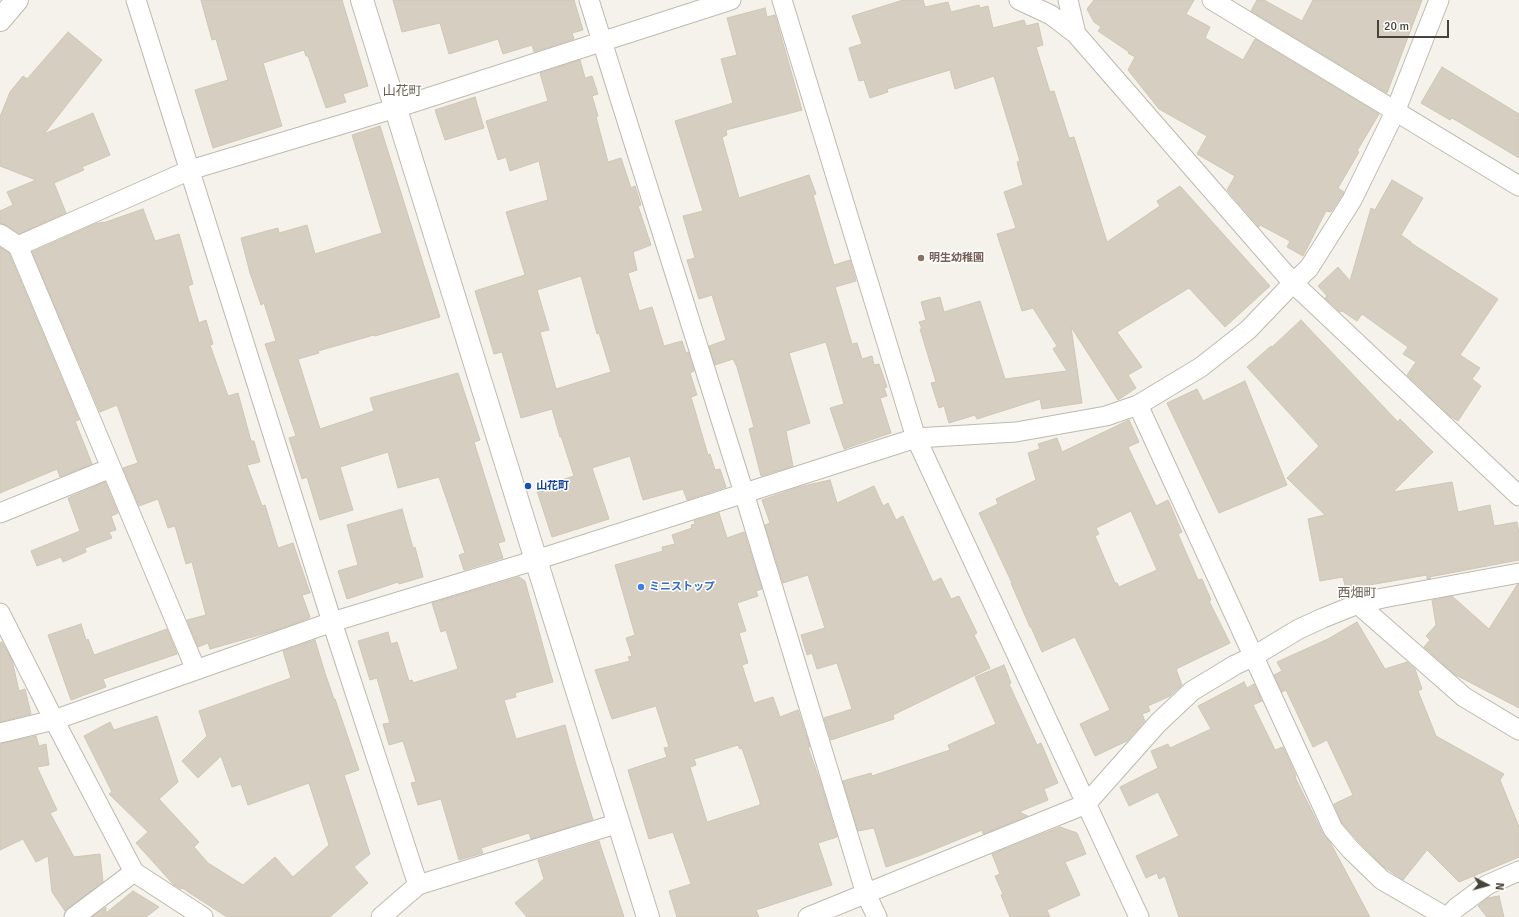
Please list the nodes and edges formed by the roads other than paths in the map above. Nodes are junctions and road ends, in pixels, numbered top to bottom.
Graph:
1 (17, 0) edge
2 (136, 0) edge
3 (362, 0) edge
4 (589, 0) edge
5 (731, 0) edge
6 (782, 0) edge
7 (1019, 0) edge
8 (1068, 0) edge
9 (1212, 0) edge
10 (1438, 0) edge
11 (0, 20) edge
12 (1076, 34) junction
13 (602, 41) junction
14 (396, 108) junction
15 (1395, 112) junction
16 (190, 170) junction
17 (1519, 186) edge
18 (0, 234) edge
19 (18, 246) junction
20 (1293, 283) junction
21 (1138, 405) junction
22 (916, 438) junction
23 (110, 468) junction
24 (744, 493) junction
25 (1519, 496) edge
26 (0, 513) edge
27 (536, 560) junction
28 (1519, 573) edge
29 (1358, 604) junction
30 (0, 613) edge
31 (332, 622) junction
32 (1254, 656) junction
33 (196, 670) junction
34 (54, 720) junction
35 (1519, 730) edge
36 (0, 734) edge
37 (1086, 804) junction
38 (619, 823) junction
39 (1519, 871) edge
40 (134, 872) junction
41 (418, 885) junction
42 (866, 894) junction
43 (74, 917) edge
44 (203, 917) edge
45 (381, 917) edge
46 (648, 917) edge
47 (808, 917) edge
48 (877, 917) edge
49 (1139, 917) edge
50 (1447, 917) edge

1 - 11 street
2 - 16 street
3 - 14 street
4 - 13 street
5 - 13 street
6 - 22 street
7 - 12 street
8 - 12 street
9 - 15 street
10 - 15 street
12 - 20 street
13 - 14 street
13 - 24 street
14 - 16 street
14 - 27 street
15 - 17 street
15 - 20 street
16 - 19 street
16 - 31 street
18 - 19 street
19 - 23 street
20 - 21 street
20 - 25 street
21 - 22 street
21 - 32 street
22 - 24 street
22 - 37 street
23 - 26 street
23 - 33 street
24 - 27 street
24 - 42 street
27 - 31 street
27 - 38 street
28 - 29 street
29 - 32 street
29 - 35 street
30 - 34 street
31 - 33 street
31 - 41 street
32 - 37 street
32 - 50 street
33 - 34 street
34 - 36 street
34 - 40 street
37 - 42 street
37 - 49 street
38 - 41 street
38 - 46 street
39 - 50 street
40 - 43 street
40 - 44 street
41 - 45 street
42 - 47 street
42 - 48 street

